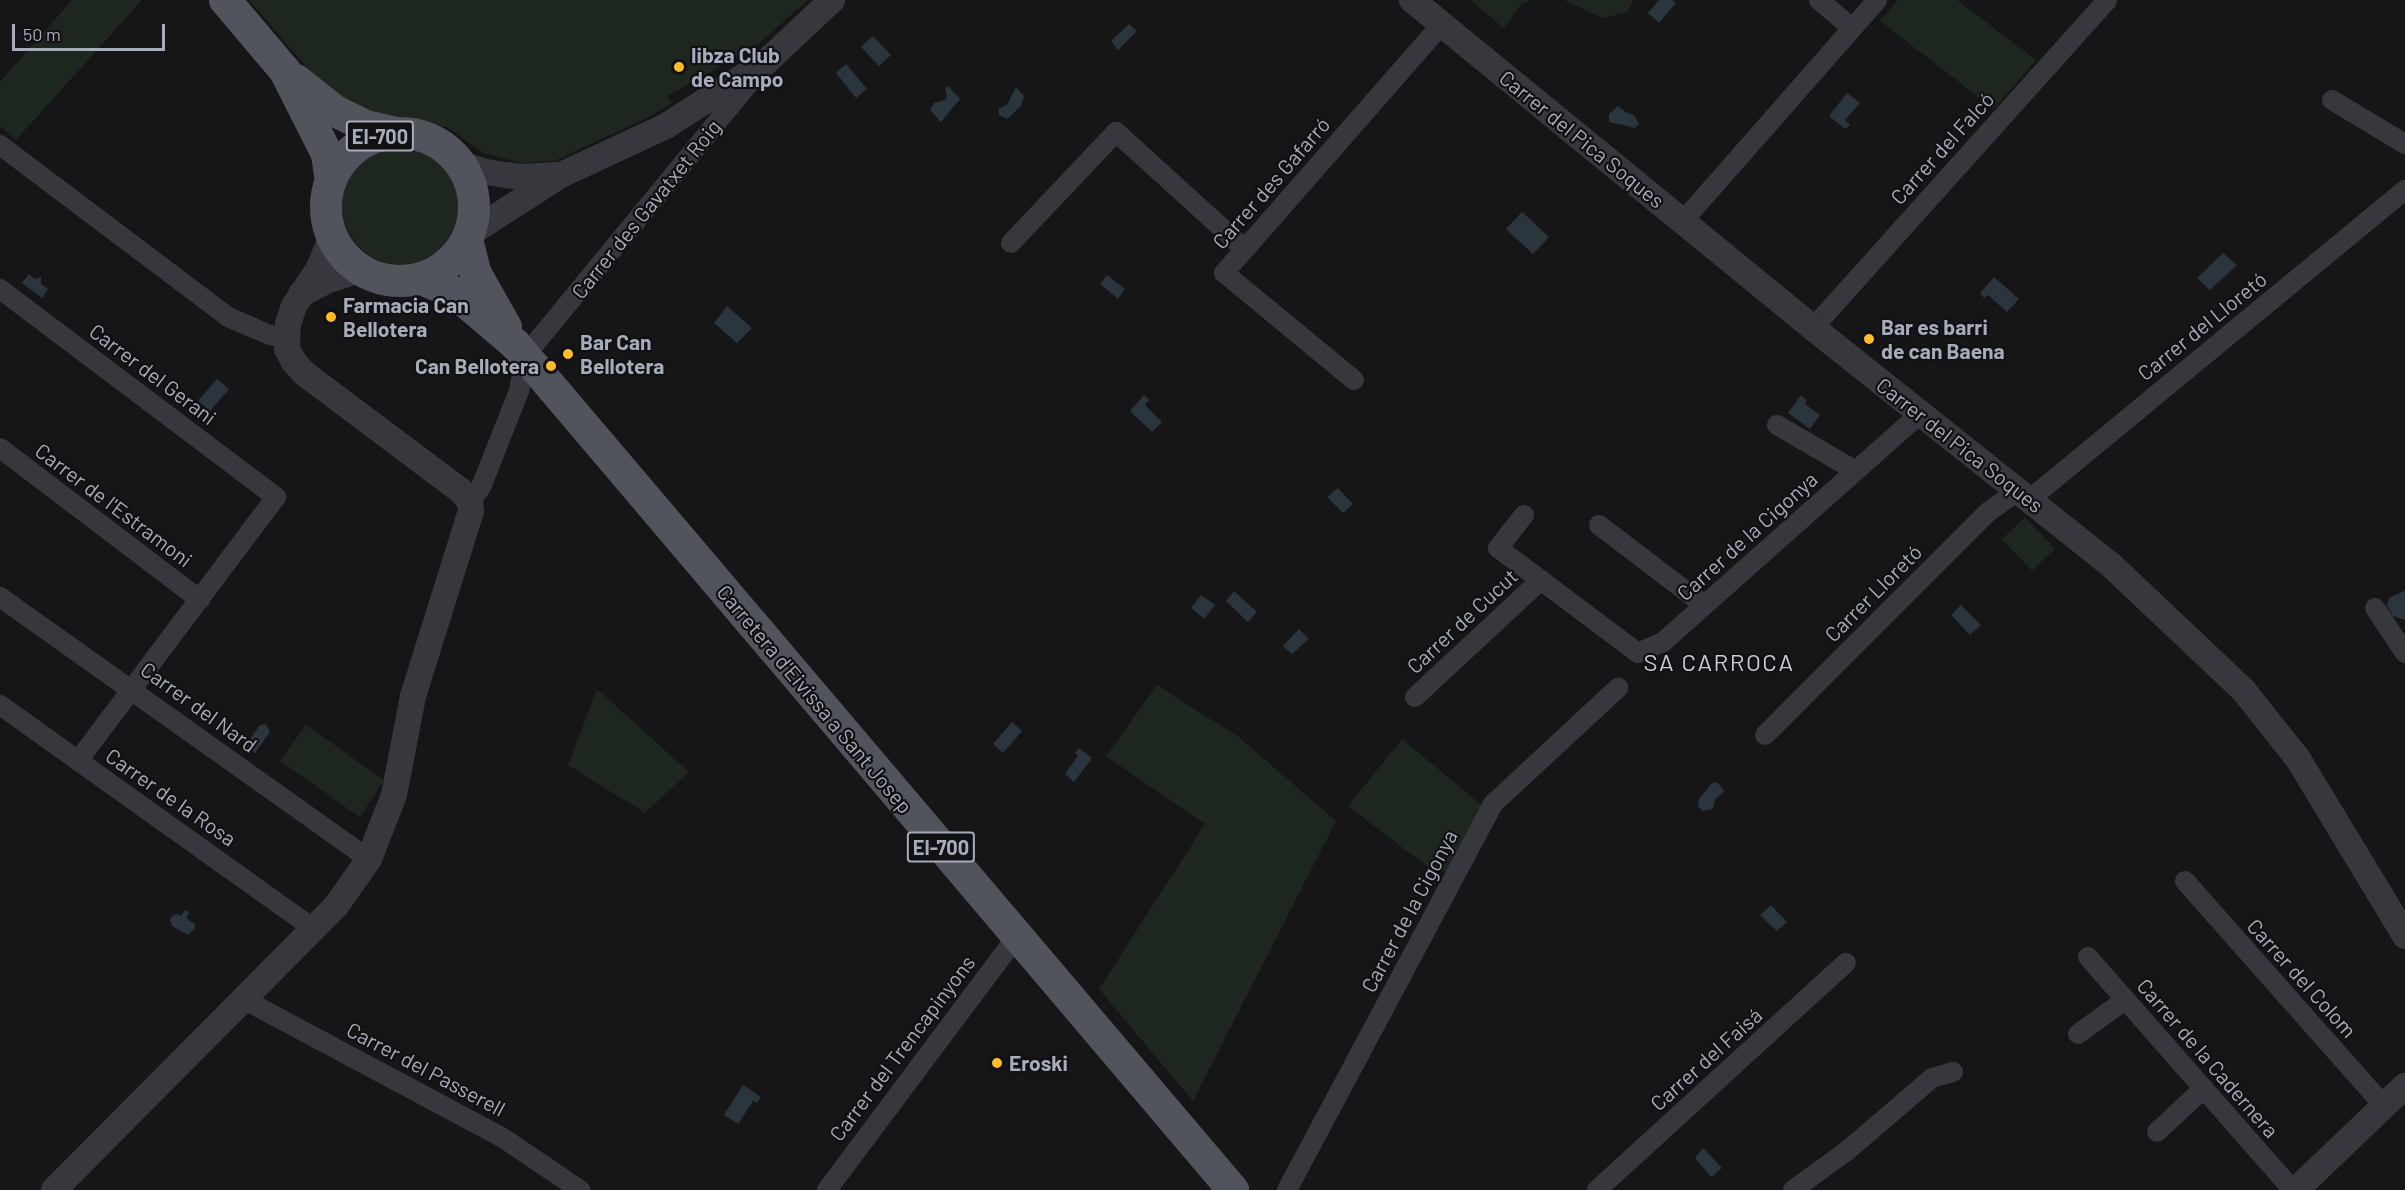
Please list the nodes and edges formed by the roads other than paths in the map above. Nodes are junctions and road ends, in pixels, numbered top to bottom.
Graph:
1 (225, 0) edge
2 (832, 0) edge
3 (1412, 0) edge
4 (1819, 0) edge
5 (1877, 0) edge
6 (2107, 0) edge
7 (1442, 24) junction
8 (1852, 28) junction
9 (766, 63) junction
10 (285, 71) junction
11 (2332, 100) dead end
12 (398, 133) junction
13 (2405, 144) edge
14 (0, 145) edge
15 (461, 164) junction
16 (561, 175) junction
17 (331, 181) junction
18 (2405, 190) edge
19 (1683, 221) junction
20 (332, 236) junction
21 (468, 236) junction
22 (1011, 243) dead end
23 (1245, 249) junction
24 (360, 270) junction
25 (421, 279) junction
26 (0, 290) edge
27 (301, 294) junction
28 (1813, 328) junction
29 (286, 337) junction
30 (520, 350) junction
31 (1354, 380) dead end
32 (1920, 414) junction
33 (1778, 425) dead end
34 (0, 448) edge
35 (1856, 471) junction
36 (2024, 494) junction
37 (470, 502) junction
38 (1524, 515) dead end
39 (1599, 525) dead end
40 (1541, 580) junction
41 (0, 597) edge
42 (200, 600) junction
43 (1704, 605) junction
44 (2376, 608) dead end
45 (2405, 653) edge
46 (132, 688) junction
47 (1618, 688) dead end
48 (1415, 697) dead end
49 (0, 705) edge
50 (1765, 735) dead end
51 (78, 761) junction
52 (369, 859) junction
53 (2185, 881) dead end
54 (314, 929) junction
55 (1017, 936) junction
56 (2405, 936) edge
57 (2088, 957) dead end
58 (1846, 963) dead end
59 (243, 999) junction
60 (2125, 999) junction
61 (2078, 1034) dead end
62 (1953, 1072) dead end
63 (2405, 1086) edge
64 (2204, 1088) junction
65 (2384, 1106) junction
66 (2157, 1132) dead end
67 (54, 1190) edge
68 (580, 1190) edge
69 (827, 1190) edge
70 (1233, 1190) edge
71 (1287, 1190) edge
72 (1597, 1190) edge
73 (1793, 1190) edge
74 (2295, 1190) edge

1 - 10 main road, EI-700
2 - 9 street, Carrer des Gavatxet Roig
3 - 7 street, Carrer del Pica Soques
4 - 8 street
5 - 8 street
6 - 28 street, Carrer del Falcó
7 - 19 street, Carrer del Pica Soques
7 - 23 street, Carrer des Gafarró
8 - 19 street
9 - 16 street, Carrer des Gavatxet Roig
9 - 30 street, Carrer des Gavatxet Roig
10 - 12 main road, EI-700
10 - 17 main road, EI-700
11 - 13 street
12 - 15 main road, EI-700
12 - 17 main road, EI-700
14 - 29 street
15 - 16 street, Carrer des Gavatxet Roig
15 - 21 main road, EI-700
16 - 21 street, Carrer des Gavatxet Roig
17 - 20 main road, EI-700
18 - 36 street, Carrer del Lloretó
19 - 28 street, Carrer del Pica Soques
20 - 24 main road, EI-700
20 - 27 street
21 - 25 main road, EI-700
21 - 30 main road, Carretera d'Eivissa a Sant Josep / EI-700
22 - 23 street
23 - 31 street, Carrer des Gafarró
24 - 25 main road, EI-700
24 - 27 street
25 - 30 main road, Carretera d'Eivissa a Sant Josep / EI-700
26 - 42 street, Carrer del Gerani
27 - 29 street
28 - 32 street, Carrer del Pica Soques
29 - 37 street
30 - 37 street
30 - 55 main road, Carretera d'Eivissa a Sant Josep / EI-700
32 - 35 street, Carrer de la Cigonya
32 - 36 street, Carrer del Pica Soques
33 - 35 street
34 - 42 street, Carrer de l'Estramoni
35 - 43 street, Carrer de la Cigonya
36 - 50 street, Carrer Lloretó
36 - 56 street, Carrer del Pica Soques
37 - 52 street
38 - 40 street
39 - 43 street
40 - 43 street, Carrer de la Cigonya
40 - 48 street, Carrer de Cucut
41 - 46 street, Carrer del Nard
42 - 46 street
44 - 45 street
46 - 51 street
46 - 52 street, Carrer del Nard
47 - 71 street, Carrer de la Cigonya
49 - 51 street, Carrer de la Rosa
51 - 54 street, Carrer de la Rosa
52 - 54 street
53 - 65 street, Carrer del Colom
54 - 59 street
55 - 69 street, Carrer del Trencapinyons
55 - 70 main road, Carretera d'Eivissa a Sant Josep / EI-700
57 - 60 street, Carrer de la Cadernera
58 - 72 street, Carrer del Faisá
59 - 67 street
59 - 68 street, Carrer del Passerell
60 - 61 street
60 - 64 street, Carrer de la Cadernera
62 - 73 street
63 - 65 street
64 - 66 street
64 - 74 street, Carrer de la Cadernera
65 - 74 street

